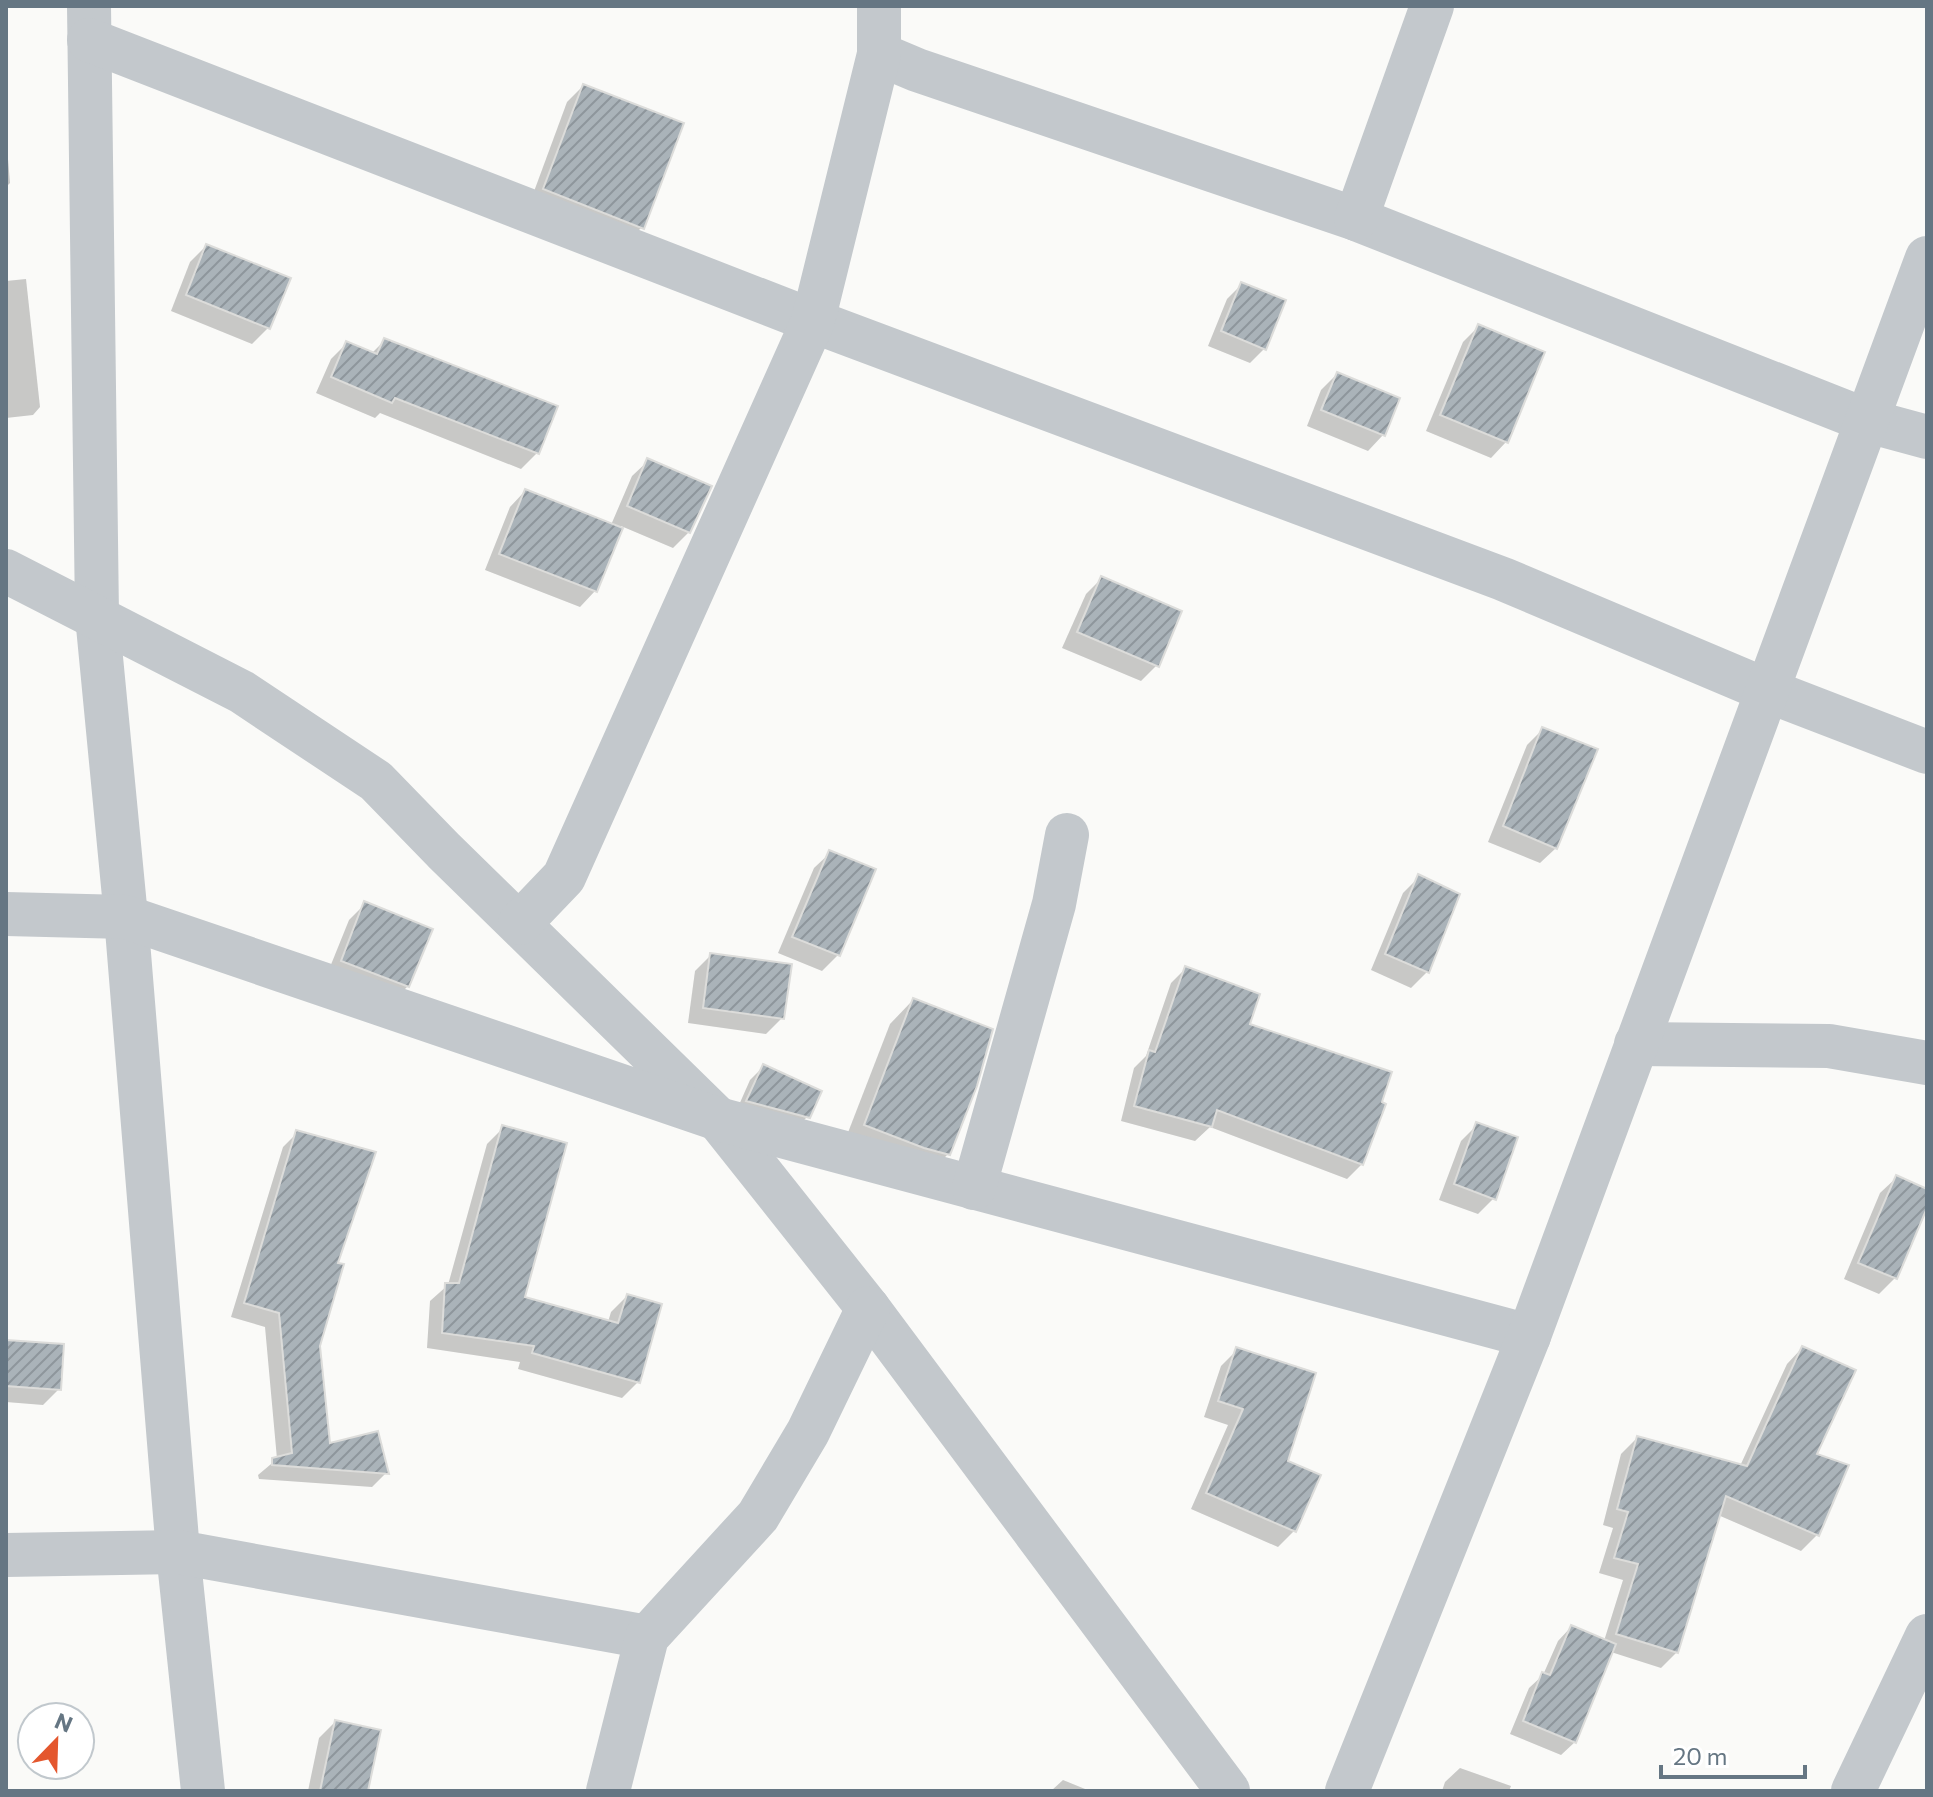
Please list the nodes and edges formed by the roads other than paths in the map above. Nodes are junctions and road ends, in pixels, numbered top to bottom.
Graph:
1 (879, 6) edge
2 (1432, 6) edge
3 (89, 23) edge
4 (879, 54) junction
5 (1356, 219) junction
6 (1927, 258) edge
7 (813, 321) junction
8 (1868, 421) junction
9 (1927, 437) edge
10 (6, 571) edge
11 (97, 616) junction
12 (1766, 690) junction
13 (1927, 752) edge
14 (1067, 835) dead end
15 (6, 914) edge
16 (126, 917) junction
17 (520, 923) junction
18 (1636, 1044) junction
19 (1927, 1063) edge
20 (718, 1119) junction
21 (974, 1188) junction
22 (868, 1308) junction
23 (1529, 1336) junction
24 (178, 1552) junction
25 (6, 1555) edge
26 (1927, 1636) edge
27 (647, 1637) junction
28 (203, 1791) edge
29 (608, 1791) edge
30 (1228, 1791) edge
31 (1347, 1791) edge
32 (1853, 1791) edge

1 - 4 street
2 - 5 street
3 - 7 street
3 - 11 street
4 - 5 street
4 - 7 street
5 - 8 street
6 - 8 street
7 - 12 street
7 - 17 street
8 - 9 street
8 - 12 street
10 - 11 street
11 - 16 street
11 - 17 street
12 - 13 street
12 - 18 street
14 - 21 street
15 - 16 street
16 - 20 street
16 - 24 street
17 - 20 street
18 - 19 street
18 - 23 street
20 - 21 street
20 - 22 street
21 - 23 street
22 - 27 street
22 - 30 street
23 - 31 street
24 - 25 street
24 - 27 street
24 - 28 street
26 - 32 street
27 - 29 street

